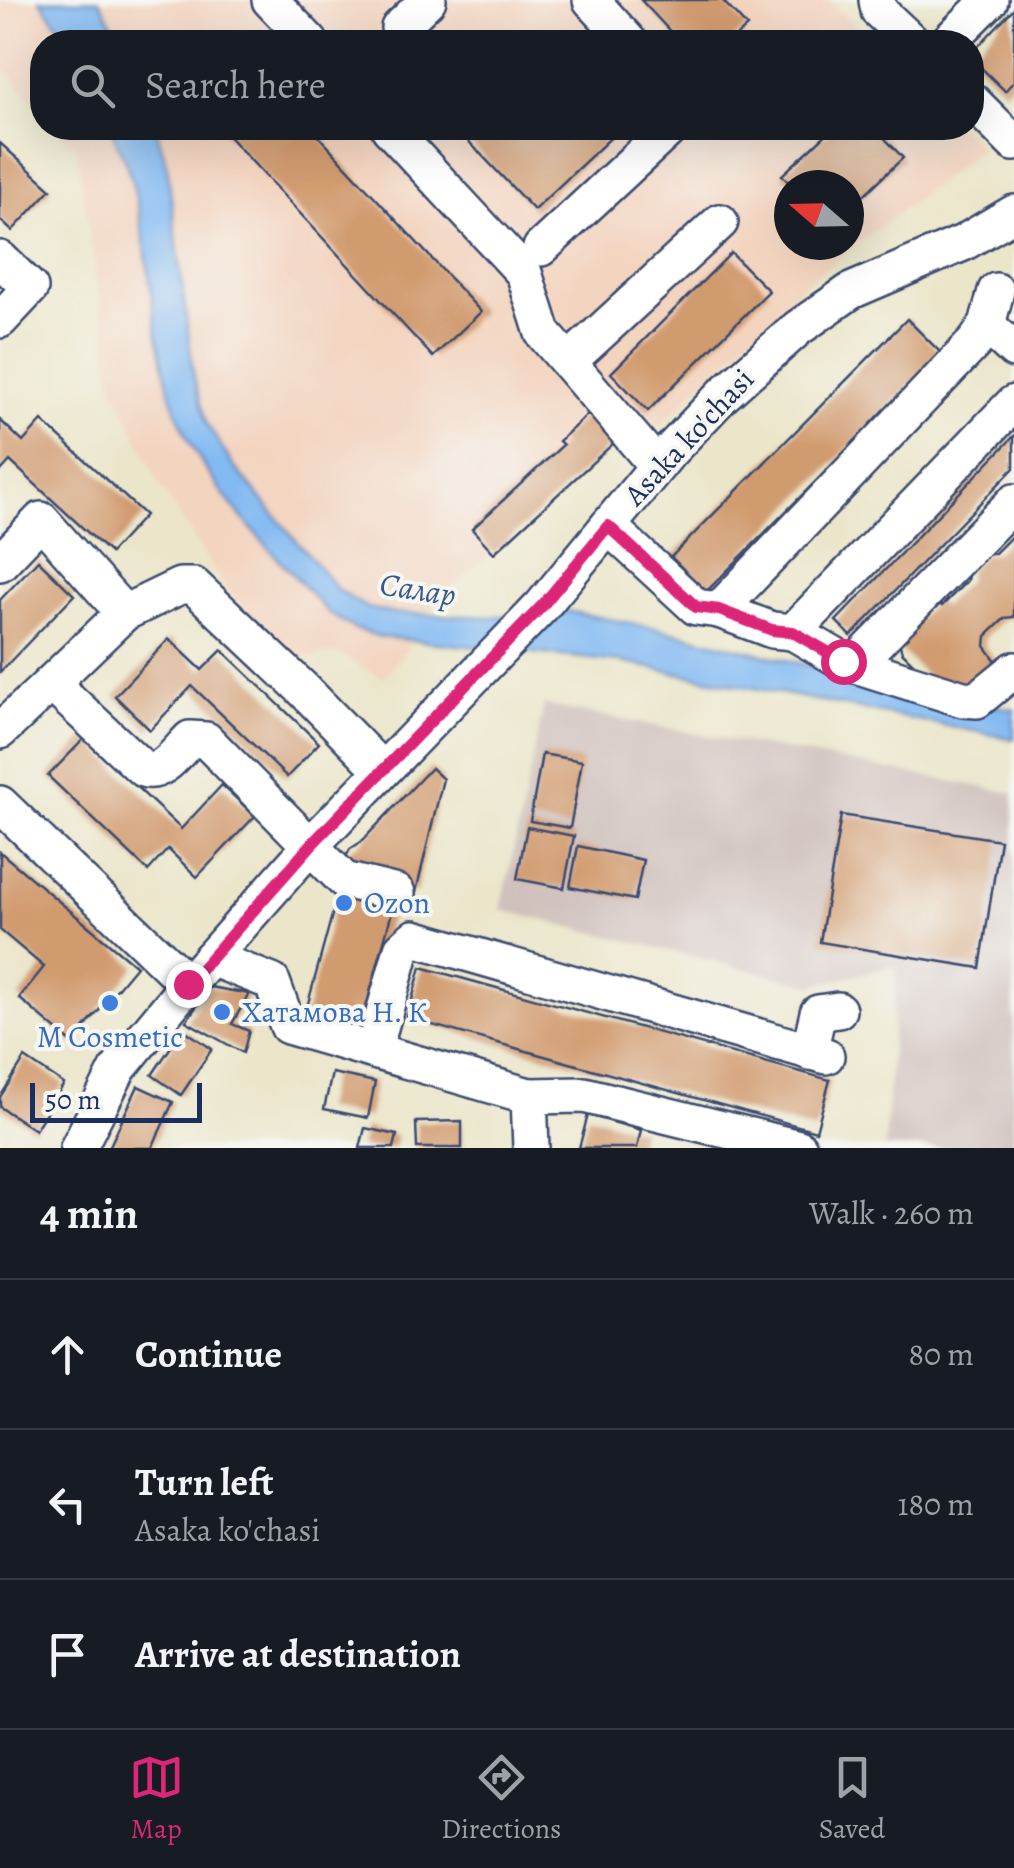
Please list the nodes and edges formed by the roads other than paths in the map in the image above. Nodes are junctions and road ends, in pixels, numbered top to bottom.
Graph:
1 (270, 0) edge
2 (428, 0) edge
3 (592, 0) edge
4 (876, 0) edge
5 (990, 0) edge
6 (400, 28) dead end
7 (299, 30) edge
8 (618, 30) edge
9 (899, 30) edge
10 (960, 30) edge
11 (984, 113) edge
12 (400, 140) edge
13 (657, 140) edge
14 (1014, 143) edge
15 (1014, 213) edge
16 (720, 222) dead end
17 (963, 242) junction
18 (540, 248) dead end
19 (0, 259) edge
20 (999, 310) edge
21 (0, 320) edge
22 (1014, 350) edge
23 (568, 362) junction
24 (1014, 403) edge
25 (658, 466) junction
26 (1014, 502) edge
27 (608, 526) junction
28 (0, 563) edge
29 (719, 610) junction
30 (124, 612) junction
31 (793, 632) junction
32 (856, 664) junction
33 (1014, 670) edge
34 (51, 683) junction
35 (977, 700) junction
36 (1014, 703) edge
37 (0, 731) edge
38 (382, 770) junction
39 (0, 804) edge
40 (312, 844) junction
41 (398, 894) dead end
42 (199, 971) junction
43 (838, 1010) dead end
44 (374, 1049) junction
45 (528, 1096) junction
46 (659, 1132) edge
47 (78, 1148) edge
48 (531, 1148) edge
49 (799, 1148) edge

1 - 7 street
2 - 6 street
3 - 8 street
4 - 9 street
5 - 10 street
11 - 14 street
12 - 23 street
13 - 18 street
15 - 17 street, Asaka ko'chasi
16 - 23 street
17 - 20 street
17 - 25 street, Asaka ko'chasi
19 - 21 street
20 - 22 street
20 - 29 street
23 - 25 street
24 - 31 street
25 - 27 street, Asaka ko'chasi
26 - 32 street
27 - 29 street
27 - 38 street, Asaka ko'chasi
28 - 30 street
29 - 31 street
30 - 34 street
30 - 38 street
31 - 32 street
32 - 35 street
33 - 35 street
34 - 37 street
34 - 40 street
35 - 36 street
38 - 40 street, Asaka ko'chasi
39 - 42 street
40 - 41 street
40 - 42 street, Asaka ko'chasi
42 - 44 street
42 - 47 street, Asaka ko'chasi
43 - 44 street
44 - 45 street
45 - 46 street
45 - 48 street
46 - 49 street

